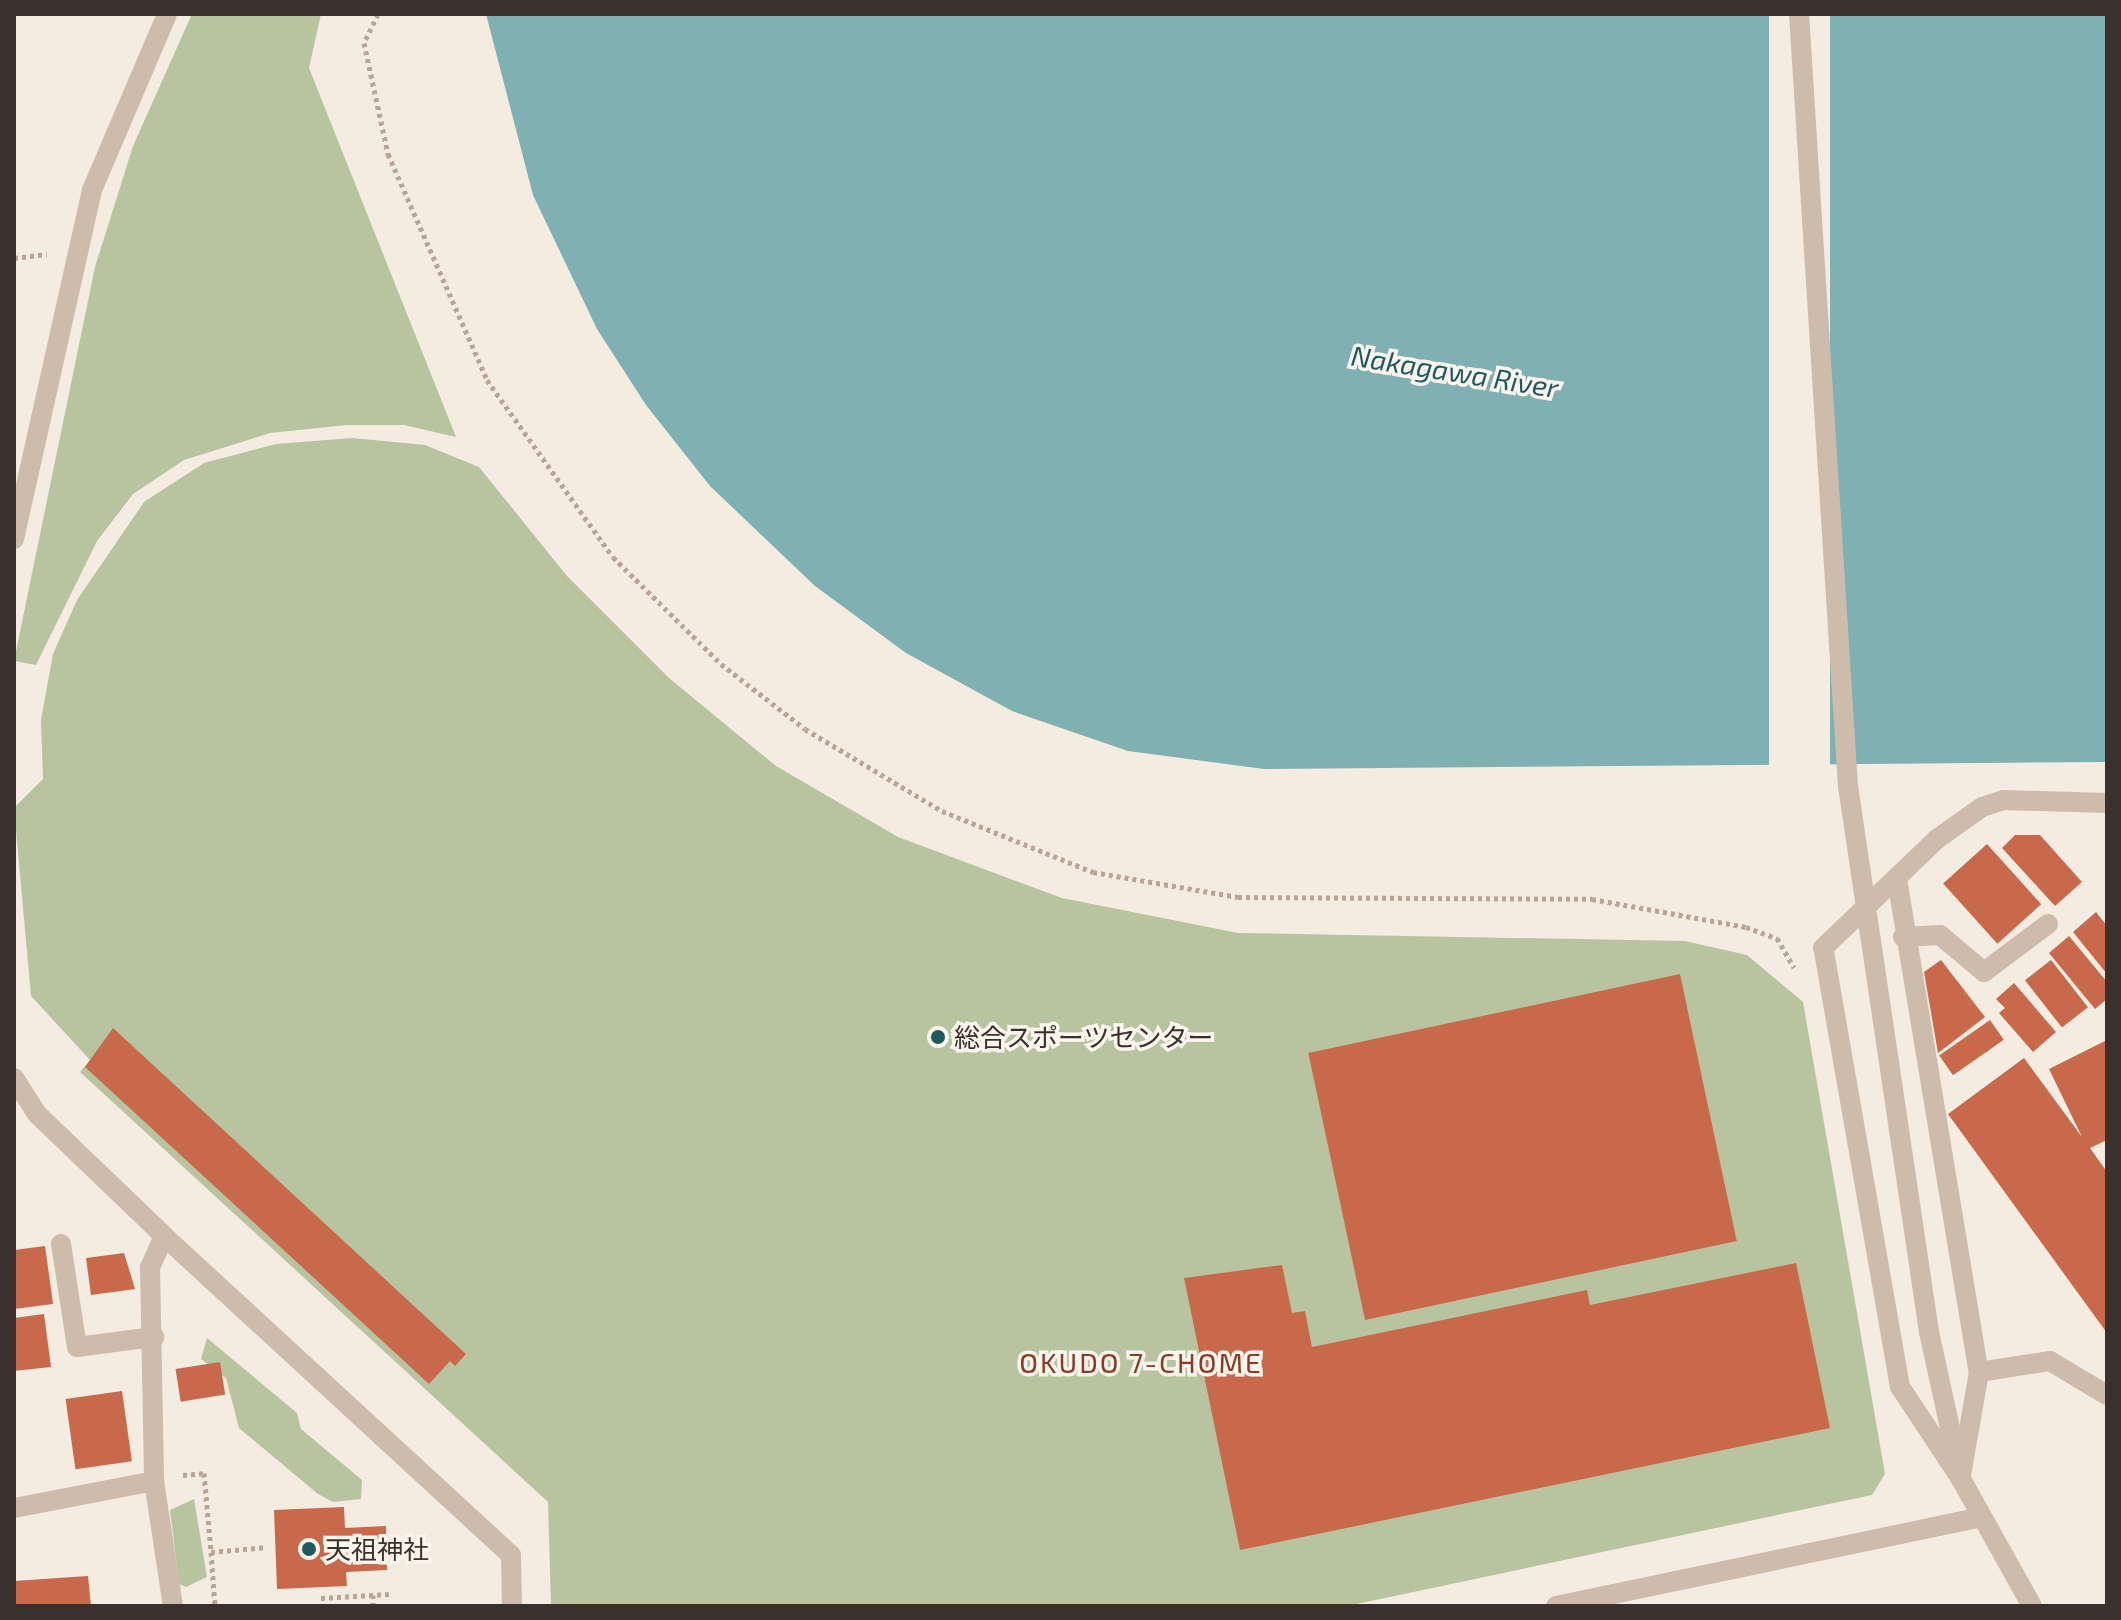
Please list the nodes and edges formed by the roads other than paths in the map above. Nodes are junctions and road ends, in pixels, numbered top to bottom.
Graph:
1 (167, 14) edge
2 (1799, 14) edge
3 (14, 539) edge
4 (2107, 803) edge
5 (1897, 879) junction
6 (2048, 924) dead end
7 (1903, 937) junction
8 (14, 1078) edge
9 (164, 1236) junction
10 (61, 1244) dead end
11 (154, 1337) junction
12 (1979, 1372) junction
13 (2107, 1395) edge
14 (1961, 1479) junction
15 (154, 1481) junction
16 (14, 1508) edge
17 (1979, 1518) junction
18 (173, 1606) edge
19 (512, 1606) edge
20 (1556, 1606) edge
21 (2032, 1606) edge

1 - 3 street
2 - 14 street, bridge
4 - 5 street
5 - 7 street
5 - 14 street
6 - 7 street
7 - 12 street
8 - 9 street
9 - 11 street
9 - 19 street
10 - 11 street
11 - 15 street
12 - 13 street
12 - 14 street
14 - 17 street
15 - 16 street
15 - 18 street
17 - 20 street
17 - 21 street

